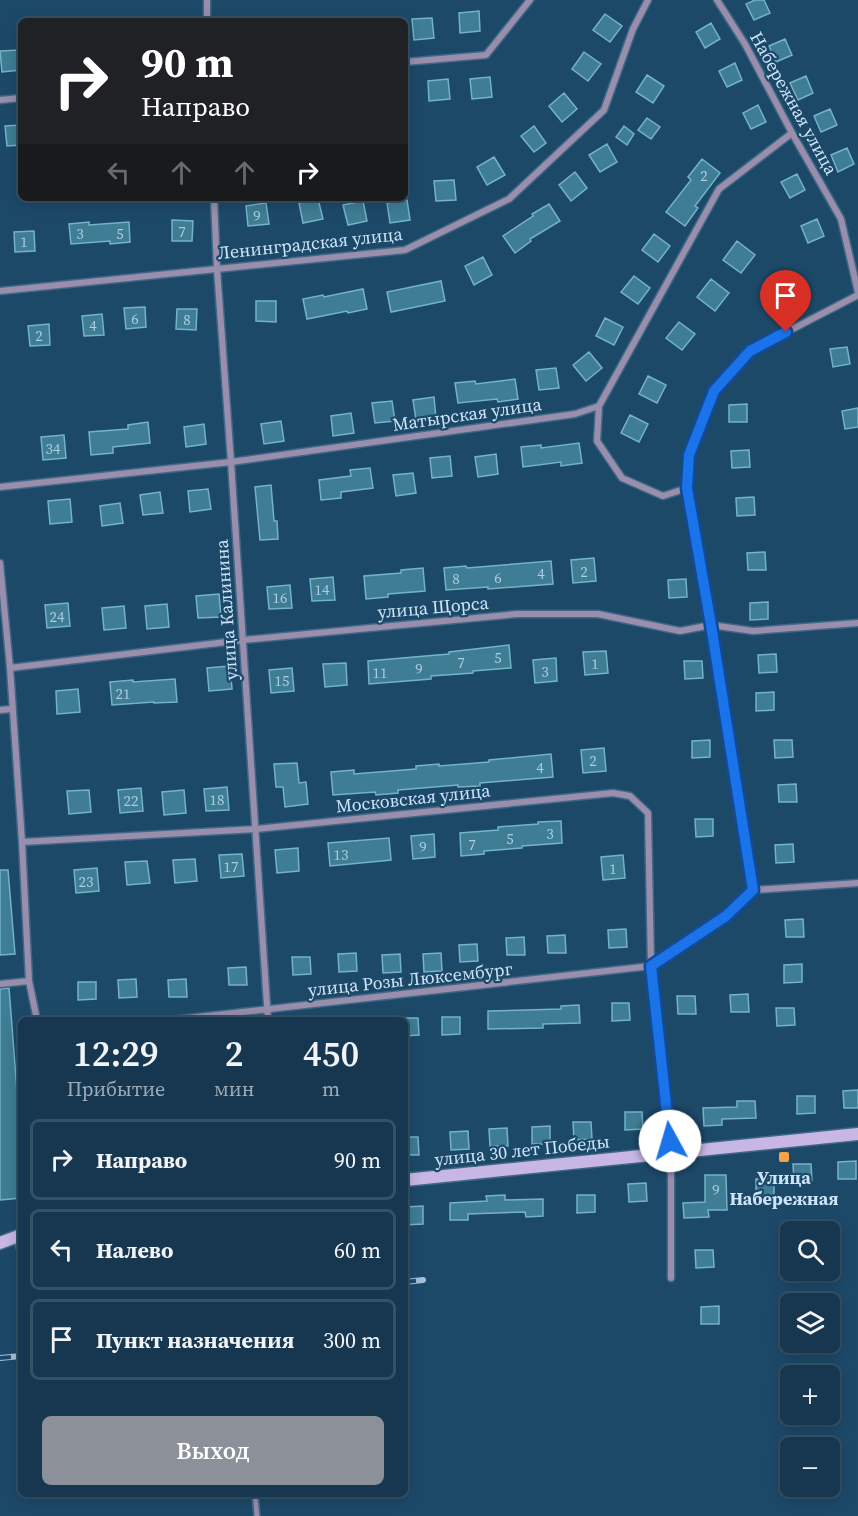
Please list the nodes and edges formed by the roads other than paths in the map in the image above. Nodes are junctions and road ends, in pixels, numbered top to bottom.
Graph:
1 (207, 0) edge
2 (530, 0) edge
3 (648, 0) edge
4 (717, 0) edge
5 (207, 18) edge
6 (408, 62) edge
7 (18, 98) edge
8 (0, 100) edge
9 (792, 133) junction
10 (214, 201) edge
11 (217, 269) junction
12 (0, 291) edge
13 (858, 294) edge
14 (599, 406) junction
15 (231, 462) junction
16 (0, 487) edge
17 (687, 488) junction
18 (0, 563) edge
19 (858, 623) edge
20 (711, 625) junction
21 (243, 640) junction
22 (10, 669) junction
23 (12, 709) junction
24 (0, 710) edge
25 (256, 830) junction
26 (22, 842) junction
27 (858, 883) edge
28 (753, 890) junction
29 (651, 966) junction
30 (29, 981) junction
31 (0, 984) edge
32 (268, 1010) junction
33 (36, 1017) edge
34 (200, 1017) edge
35 (268, 1017) edge
36 (858, 1134) edge
37 (670, 1147) junction
38 (408, 1180) edge
39 (18, 1236) edge
40 (0, 1243) edge
41 (671, 1278) dead end
42 (255, 1497) edge
43 (257, 1516) edge

1 - 5 street
2 - 6 street
3 - 11 street, Ленинградская улица
4 - 9 street, Набережная улица
7 - 8 street
9 - 13 street, Набережная улица
9 - 14 street
10 - 11 street, улица Калинина
11 - 12 street, Ленинградская улица
11 - 15 street, улица Калинина
13 - 17 street
14 - 15 street, Матырская улица
14 - 17 street
15 - 16 street, Матырская улица
15 - 21 street, улица Калинина
17 - 20 street
18 - 22 street
19 - 20 street, улица Щорса
20 - 21 street, улица Щорса
20 - 28 street
21 - 22 street, улица Щорса
21 - 25 street, улица Калинина
22 - 23 street
23 - 24 street
23 - 26 street
25 - 26 street, Московская улица
25 - 29 street, Московская улица
25 - 32 street, улица Калинина
26 - 30 street
27 - 28 street
28 - 29 street
29 - 32 street, улица Розы Люксембург
29 - 37 street, Московская улица
30 - 31 street
30 - 33 street
32 - 34 street, улица Розы Люксембург
32 - 35 street, улица Калинина
36 - 37 main road, улица 30 лет Победы
37 - 38 main road, улица 30 лет Победы
37 - 41 street, Московская улица
39 - 40 main road
42 - 43 lane

